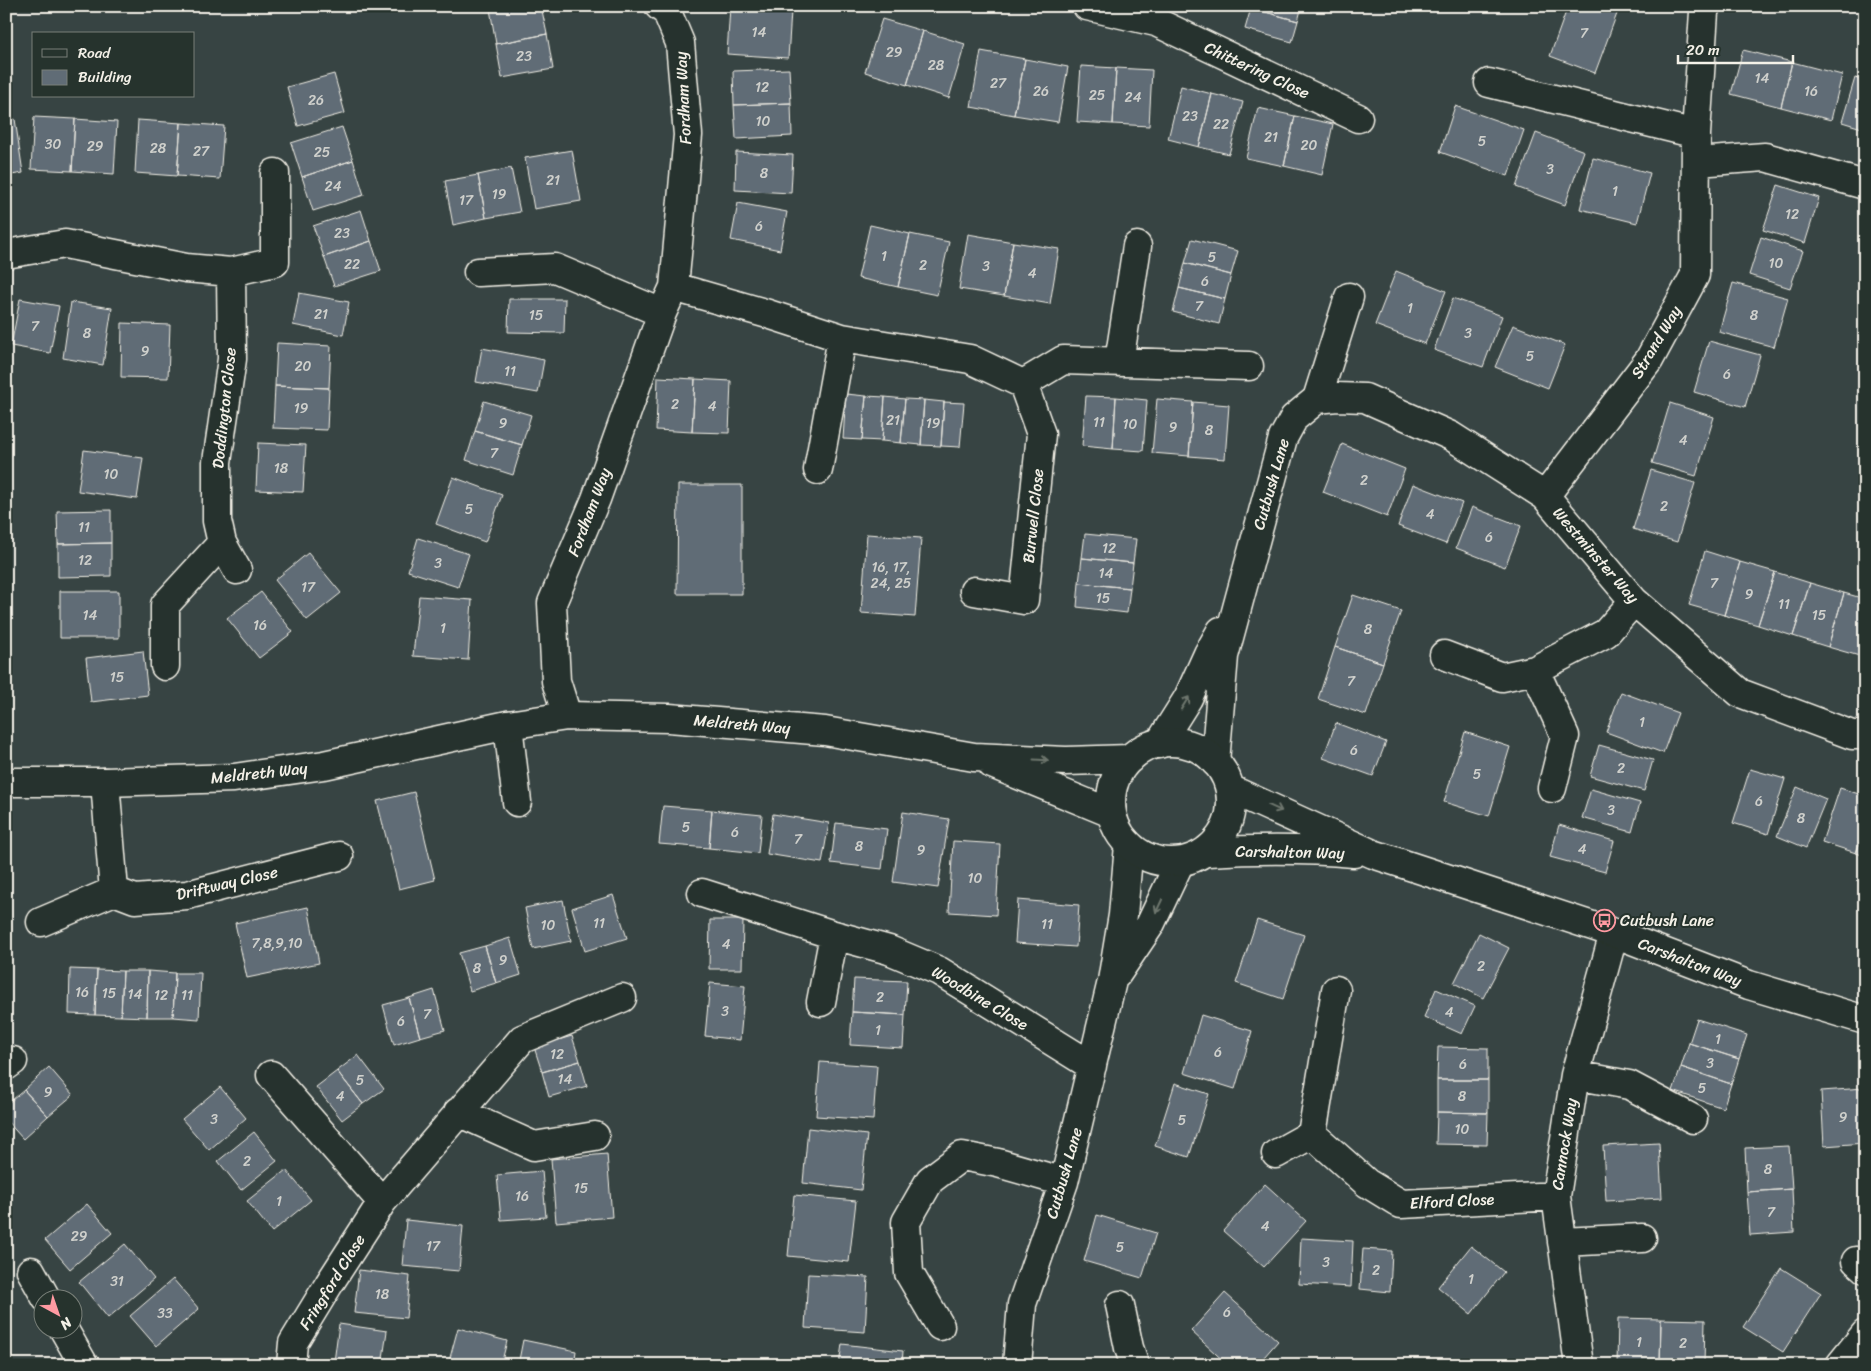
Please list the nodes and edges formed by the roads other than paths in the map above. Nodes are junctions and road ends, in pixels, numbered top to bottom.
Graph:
1 (1088, 6) edge
2 (1706, 6) edge
3 (667, 8) edge
4 (1158, 14) edge
5 (1489, 83) dead end
6 (1358, 118) dead end
7 (1696, 134) junction
8 (1697, 162) junction
9 (274, 173) dead end
10 (1865, 184) edge
11 (1137, 246) dead end
12 (6, 254) edge
13 (231, 272) junction
14 (478, 272) dead end
15 (674, 288) junction
16 (1349, 297) dead end
17 (662, 313) junction
18 (842, 338) junction
19 (1119, 362) junction
20 (1249, 366) dead end
21 (1022, 384) junction
22 (1317, 399) junction
23 (818, 470) dead end
24 (1546, 496) junction
25 (222, 543) junction
26 (238, 570) dead end
27 (974, 591) dead end
28 (1240, 596) junction
29 (1634, 601) junction
30 (1444, 655) dead end
31 (165, 666) dead end
32 (1535, 670) junction
33 (566, 716) junction
34 (508, 725) junction
35 (1865, 735) edge
36 (1159, 744) junction
37 (974, 757) junction
38 (1130, 759) junction
39 (1215, 762) junction
40 (6, 782) edge
41 (105, 782) junction
42 (1230, 788) junction
43 (1552, 788) dead end
44 (517, 802) dead end
45 (1111, 814) junction
46 (1129, 845) junction
47 (1207, 852) junction
48 (1373, 854) junction
49 (339, 856) dead end
50 (1180, 862) junction
51 (114, 891) junction
52 (702, 893) dead end
53 (41, 922) dead end
54 (1614, 933) junction
55 (834, 935) junction
56 (1112, 981) junction
57 (1336, 990) dead end
58 (622, 998) dead end
59 (821, 1002) dead end
60 (1865, 1020) edge
61 (1092, 1066) junction
62 (271, 1075) dead end
63 (1574, 1075) junction
64 (458, 1112) junction
65 (1693, 1119) dead end
66 (1312, 1134) junction
67 (595, 1136) dead end
68 (1276, 1154) dead end
69 (1064, 1182) junction
70 (1556, 1196) junction
71 (382, 1202) junction
72 (1642, 1238) dead end
73 (1562, 1242) junction
74 (31, 1271) dead end
75 (40, 1288) edge
76 (1120, 1306) dead end
77 (940, 1326) dead end
78 (1865, 1334) edge
79 (69, 1338) edge
80 (84, 1365) edge
81 (292, 1365) edge
82 (1017, 1365) edge
83 (1134, 1365) edge
84 (1579, 1365) edge
85 (1840, 1365) edge

1 - 4 street, Chittering Close
2 - 7 street, Strand Way
3 - 15 street, Fordham Way
4 - 6 street, Chittering Close
5 - 7 street
7 - 8 street, Strand Way
8 - 10 street
8 - 24 street, Strand Way
9 - 13 street
11 - 19 street
12 - 13 street
13 - 25 street, Doddington Close
14 - 17 street
15 - 17 street, Fordham Way
15 - 18 street
16 - 22 street
17 - 33 street, Fordham Way
18 - 21 street
18 - 23 street
19 - 20 street
19 - 21 street
21 - 27 street, Burwell Close
22 - 24 street, Westminster Way
22 - 28 street, Cutbush Lane
24 - 29 street, Westminster Way
25 - 26 street, Doddington Close
25 - 31 street
36 -> 28 street, Cutbush Lane
28 - 39 street, Cutbush Lane
29 - 32 street
29 - 35 street, Westminster Way
30 - 32 street
32 - 43 street
33 - 34 street, Meldreth Way
33 - 37 street, Meldreth Way
34 - 41 street, Meldreth Way
34 - 44 street
36 - 38 street
36 - 39 street
37 -> 38 street, Meldreth Way
37 - 45 street, Meldreth Way
38 - 45 street
39 - 42 street
40 - 41 street, Meldreth Way
41 - 51 street
42 - 47 street
42 -> 48 street, Carshalton Way
45 - 46 street
46 - 50 street
46 - 56 street, Cutbush Lane
47 - 48 street, Carshalton Way
47 - 50 street
48 - 54 street, Carshalton Way
49 - 51 street, Driftway Close
50 -> 56 street, Cutbush Lane
51 - 53 street
52 - 55 street, Woodbine Close
54 - 60 street, Carshalton Way
54 - 63 street, Cannock Way
55 - 59 street
55 - 61 street, Woodbine Close
56 - 61 street, Cutbush Lane
57 - 66 street
58 - 64 street, Fringford Close
61 - 69 street, Cutbush Lane
62 - 71 street
63 - 65 street, Cannock Way
63 - 70 street, Cannock Way
64 - 67 street
64 - 71 street, Fringford Close
66 - 68 street
66 - 70 street, Elford Close
69 - 77 street
69 - 82 street, Cutbush Lane
70 - 73 street, Cannock Way
71 - 81 street, Fringford Close
72 - 73 street
73 - 84 street, Cannock Way
74 - 75 street
76 - 83 street
78 - 85 street
79 - 80 street

